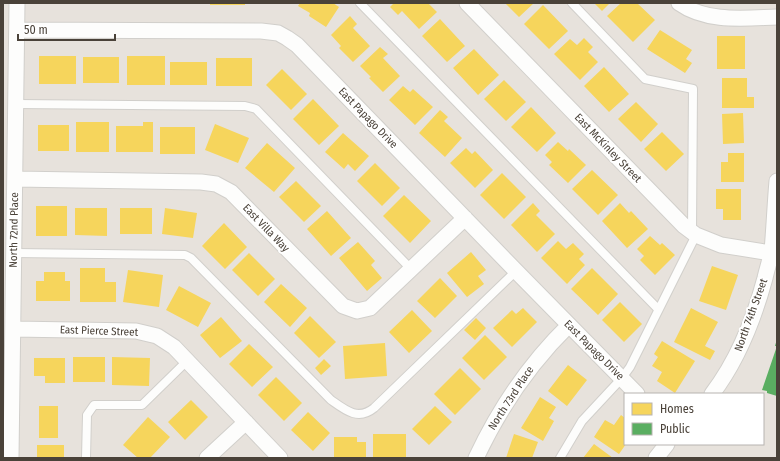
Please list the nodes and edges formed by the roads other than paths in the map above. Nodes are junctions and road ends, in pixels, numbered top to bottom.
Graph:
1 (18, 3) edge
2 (360, 3) edge
3 (467, 3) edge
4 (572, 3) edge
5 (679, 3) edge
6 (777, 17) edge
7 (17, 30) junction
8 (16, 104) junction
9 (15, 179) junction
10 (777, 181) edge
11 (465, 218) junction
12 (694, 233) junction
13 (772, 253) junction
14 (14, 254) junction
15 (411, 269) junction
16 (516, 271) junction
17 (658, 309) junction
18 (569, 325) junction
19 (13, 330) junction
20 (187, 361) junction
21 (622, 378) junction
22 (636, 393) edge
23 (713, 393) edge
24 (246, 422) junction
25 (666, 445) edge
26 (11, 458) edge
27 (86, 458) edge
28 (207, 458) edge
29 (280, 458) edge
30 (476, 458) edge
31 (560, 458) edge
32 (656, 458) edge

1 - 7 street, North 72nd Place
2 - 17 lane
3 - 12 street, East McKinley Street
4 - 12 lane
5 - 6 street
7 - 8 street, North 72nd Place
7 - 11 street, East Papago Drive
8 - 9 street, North 72nd Place
8 - 15 lane
9 - 14 street, North 72nd Place
9 - 15 street, East Villa Way
10 - 13 street, North 74th Street
11 - 15 street, East Villa Way
11 - 16 street, East Papago Drive
12 - 13 street, East McKinley Street
12 - 17 lane
13 - 23 street, North 74th Street
14 - 16 lane
14 - 19 street, North 72nd Place
16 - 18 street, East Papago Drive
17 - 21 lane
18 - 21 street, East Papago Drive
18 - 30 street, North 73rd Place
19 - 20 street, East Pierce Street
19 - 26 street, North 72nd Place
20 - 24 street, East Pierce Street
20 - 27 lane
21 - 22 street, East Papago Drive
21 - 31 lane
24 - 28 street
24 - 29 street, East Pierce Street
25 - 32 street

